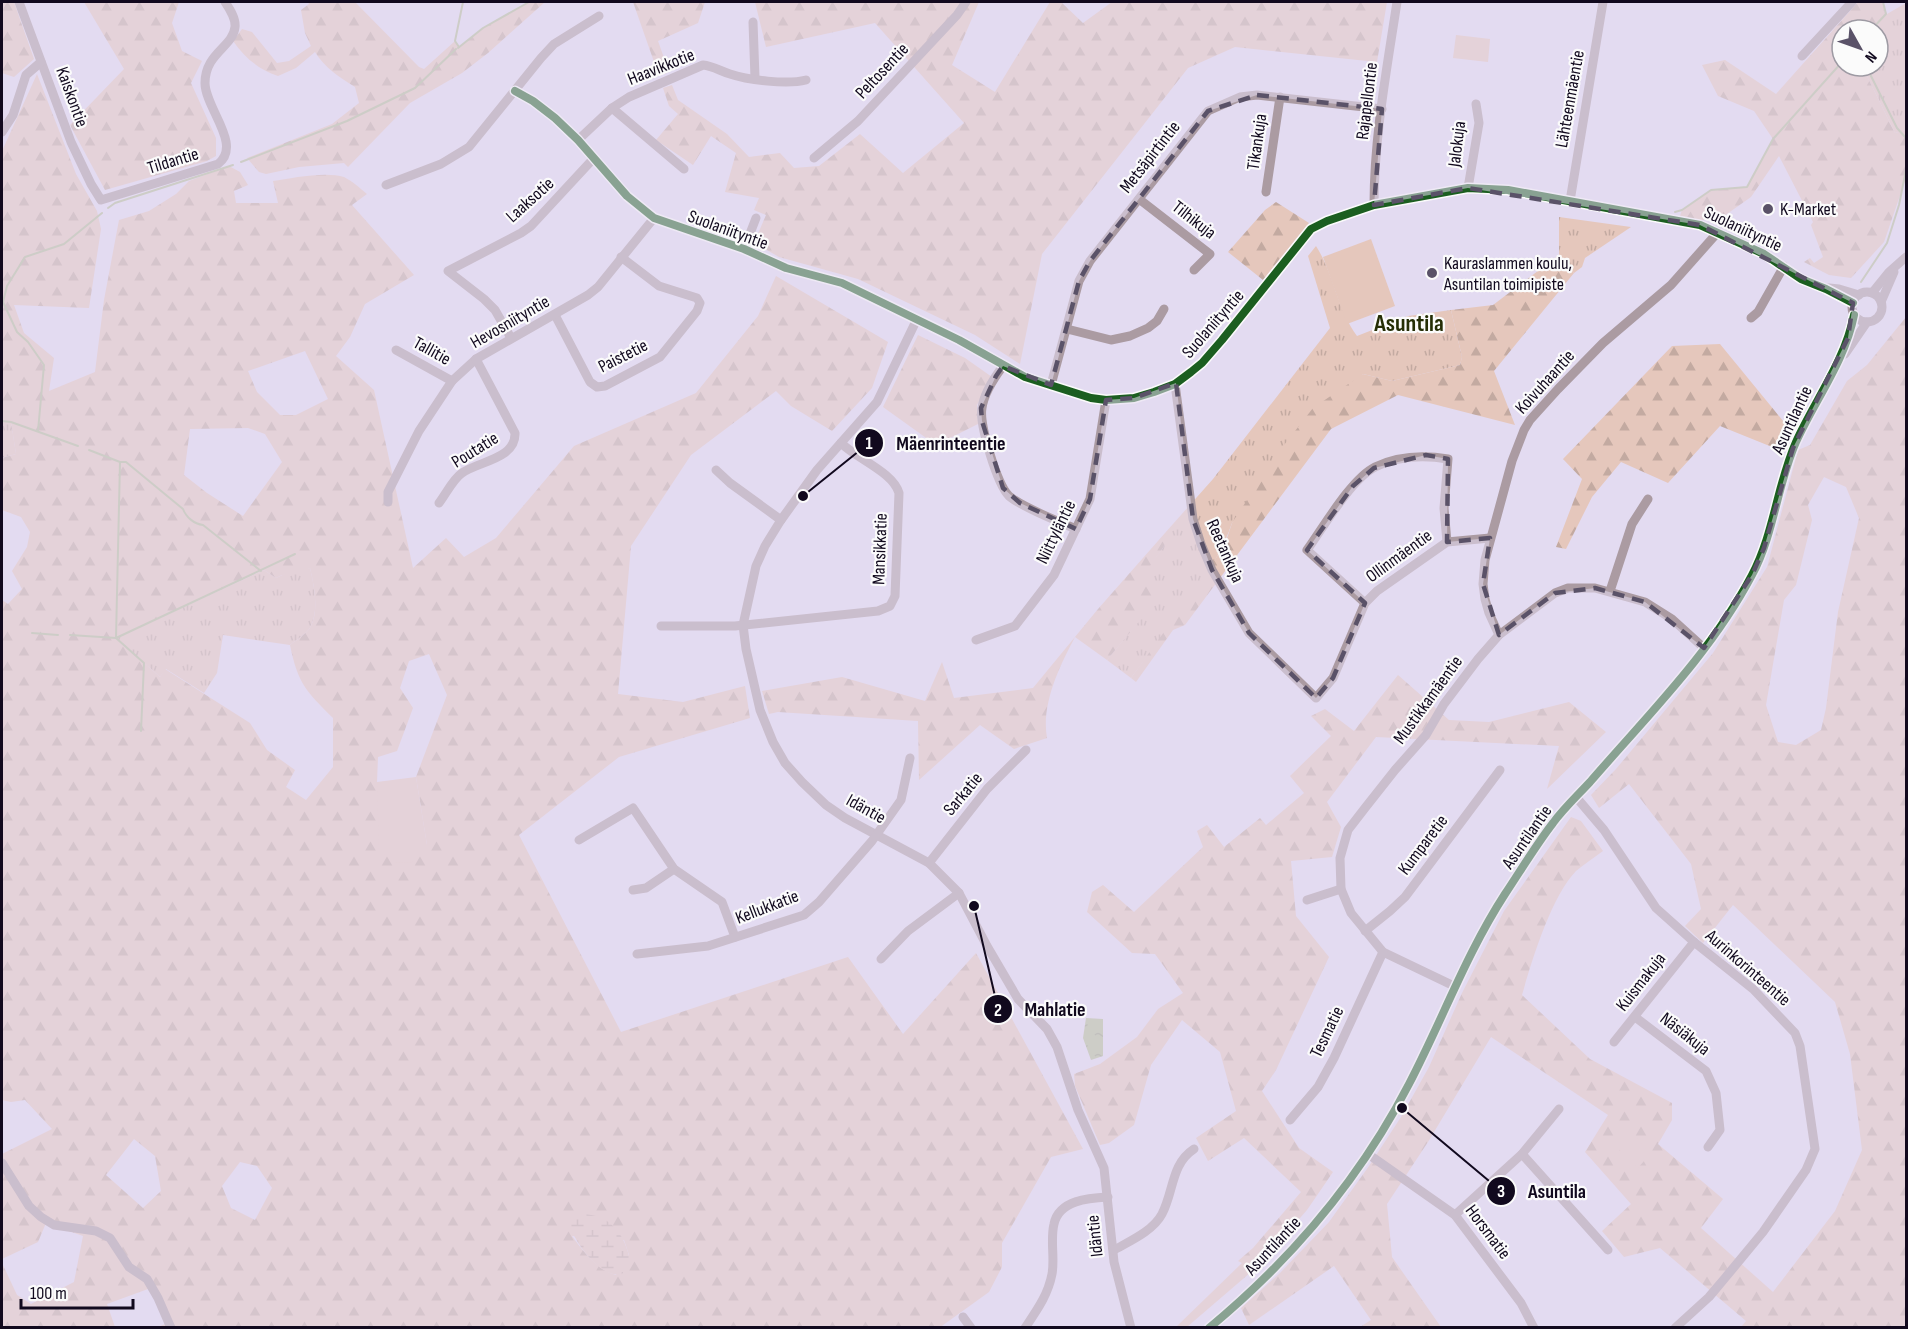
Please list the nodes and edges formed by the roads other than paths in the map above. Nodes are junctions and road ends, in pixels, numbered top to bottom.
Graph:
1 (19, 2) edge
2 (225, 2) edge
3 (966, 2) edge
4 (1397, 2) edge
5 (1604, 2) edge
6 (1852, 2) edge
7 (599, 16) dead end
8 (753, 21) dead end
9 (1802, 56) dead end
10 (41, 62) junction
11 (755, 78) junction
12 (806, 80) dead end
13 (515, 91) junction
14 (1280, 98) junction
15 (1476, 105) dead end
16 (612, 108) junction
17 (1382, 109) junction
18 (2, 132) edge
19 (578, 140) junction
20 (594, 158) junction
21 (814, 158) dead end
22 (684, 169) dead end
23 (386, 185) dead end
24 (1468, 188) junction
25 (1266, 192) dead end
26 (1139, 199) junction
27 (101, 200) joint
28 (1570, 201) junction
29 (1374, 205) junction
30 (654, 218) junction
31 (756, 218) dead end
32 (1718, 232) junction
33 (744, 249) junction
34 (621, 257) junction
35 (1906, 257) edge
36 (1899, 265) junction
37 (1784, 266) junction
38 (1194, 270) dead end
39 (1872, 293) junction
40 (1856, 299) junction
41 (1881, 302) junction
42 (1164, 309) dead end
43 (555, 315) junction
44 (1854, 315) junction
45 (1751, 318) dead end
46 (917, 319) junction
47 (1867, 322) junction
48 (1067, 328) junction
49 (511, 338) junction
50 (396, 350) dead end
51 (476, 359) junction
52 (1839, 360) junction
53 (1003, 366) junction
54 (452, 381) junction
55 (1174, 384) junction
56 (1051, 385) junction
57 (1106, 399) junction
58 (841, 443) junction
59 (716, 470) dead end
60 (1648, 499) dead end
61 (388, 502) dead end
62 (439, 503) dead end
63 (781, 520) junction
64 (1076, 529) junction
65 (1490, 538) junction
66 (1447, 542) junction
67 (1610, 591) junction
68 (1365, 603) junction
69 (743, 625) junction
70 (661, 626) dead end
71 (1499, 635) junction
72 (976, 640) dead end
73 (1704, 648) junction
74 (1316, 698) joint
75 (1026, 750) dead end
76 (910, 758) dead end
77 (1500, 770) dead end
78 (1576, 797) junction
79 (877, 834) junction
80 (579, 840) dead end
81 (929, 862) junction
82 (674, 869) junction
83 (1341, 889) junction
84 (633, 890) dead end
85 (958, 893) junction
86 (1307, 900) dead end
87 (1365, 931) junction
88 (735, 937) junction
89 (1694, 942) junction
90 (1383, 952) junction
91 (637, 954) dead end
92 (881, 959) dead end
93 (1454, 986) junction
94 (1635, 1017) junction
95 (1614, 1042) dead end
96 (1559, 1109) dead end
97 (1290, 1120) dead end
98 (1708, 1147) dead end
99 (1194, 1149) dead end
100 (1368, 1154) junction
101 (1522, 1154) junction
102 (2, 1163) edge
103 (1108, 1197) junction
104 (1455, 1215) junction
105 (1114, 1250) junction
106 (1608, 1250) dead end
107 (963, 1317) dead end
108 (171, 1328) edge
109 (971, 1328) edge
110 (1025, 1328) edge
111 (1131, 1328) edge
112 (1209, 1328) edge
113 (1534, 1328) edge
114 (1675, 1328) edge

1 - 10 street, Kaiskontie
2 - 27 street, Tildantie
3 - 21 street, Peltosentie
4 - 17 street, Rajapellontie
5 - 28 street, Lähteenmäentie
6 - 9 street
7 - 13 street
8 - 11 street
10 - 18 street
10 - 27 street, Kaiskontie
11 - 12 street, Haavikkotie
11 - 16 street, Haavikkotie
13 - 19 street, Suolaniityntie
13 - 23 street
14 - 17 street, Metsäpirtintie
14 - 25 street, Tikankuja
14 - 26 street, Metsäpirtintie
15 - 24 street, Jalokuja
16 - 19 street, Haavikkotie
16 - 22 street
17 - 29 street, Rajapellontie
19 - 20 street, Suolaniityntie
20 - 30 street, Suolaniityntie
20 - 49 street, Laaksotie
24 - 28 street, Suolaniityntie
24 - 29 street, Suolaniityntie
26 - 38 street, Tilhikuja
26 - 48 street, Metsäpirtintie
28 - 32 street, Suolaniityntie
29 - 55 street, Suolaniityntie
30 - 33 street, Suolaniityntie
30 - 34 street, Hevosniityntie
31 - 33 street
32 - 37 street, Suolaniityntie
32 - 65 street, Koivuhaantie
33 - 46 street, Suolaniityntie
34 - 43 street, Hevosniityntie
34 - 43 street, Paistetie
35 - 36 street
36 - 39 street
36 - 41 street
37 - 40 street, Suolaniityntie
37 - 45 street
39 - 40 street
39 - 41 street
40 - 44 street
41 - 47 street
42 - 48 street
43 - 49 street, Hevosniityntie
44 - 47 street
44 - 52 street, Asuntilantie
46 - 53 street, Suolaniityntie
46 - 58 street, Idäntie
47 - 52 street, Asuntilantie
48 - 56 street, Metsäpirtintie
49 - 51 street, Hevosniityntie
50 - 54 street, Tallitie
51 - 54 street, Hevosniityntie
51 - 62 street, Poutatie
52 - 73 street, Asuntilantie
53 - 56 street, Suolaniityntie
53 - 64 street
54 - 61 street, Hevosniityntie
55 - 57 street, Suolaniityntie
55 - 74 street, Reetankuja
56 - 57 street, Suolaniityntie
57 - 64 street, Niittyläntie
58 - 63 street, Idäntie
58 - 69 street, Mansikkatie
59 - 63 street
60 - 67 street
63 - 69 street, Idäntie
64 - 72 street, Niittyläntie
65 - 66 street, Ollinmäentie
65 - 71 street, Koivuhaantie
66 - 68 street, Ollinmäentie
66 - 68 street
67 - 71 street, Mustikkamäentie
67 - 73 street, Mustikkamäentie
68 - 74 street, Ollinmäentie
69 - 70 street
69 - 79 street, Idäntie
71 - 83 street, Mustikkamäentie
73 - 78 street, Asuntilantie
75 - 81 street, Sarkatie
76 - 79 street, Kellukkatie
77 - 87 street, Kumparetie
78 - 89 street, Aurinkorinteentie
78 - 93 street, Asuntilantie
79 - 81 street, Idäntie
79 - 88 street, Kellukkatie
80 - 82 street
81 - 85 street, Idäntie
82 - 84 street
82 - 88 street
83 - 86 street
83 - 87 street, Mustikkamäentie
85 - 92 street
85 - 103 street, Idäntie
87 - 90 street, Mustikkamäentie
88 - 91 street, Kellukkatie
89 - 94 street, Kuismakuja
89 - 114 street, Aurinkorinteentie
90 - 93 street, Mustikkamäentie
90 - 97 street, Tesmatie
93 - 100 street, Asuntilantie
94 - 95 street, Kuismakuja
94 - 98 street, Näsiäkuja
96 - 101 street
99 - 105 street
100 - 104 street, Horsmatie
100 - 112 street, Asuntilantie
101 - 104 street
101 - 106 street
102 - 108 street
103 - 105 street, Idäntie
103 - 110 street
104 - 113 street, Horsmatie
105 - 111 street, Idäntie
107 - 109 street

